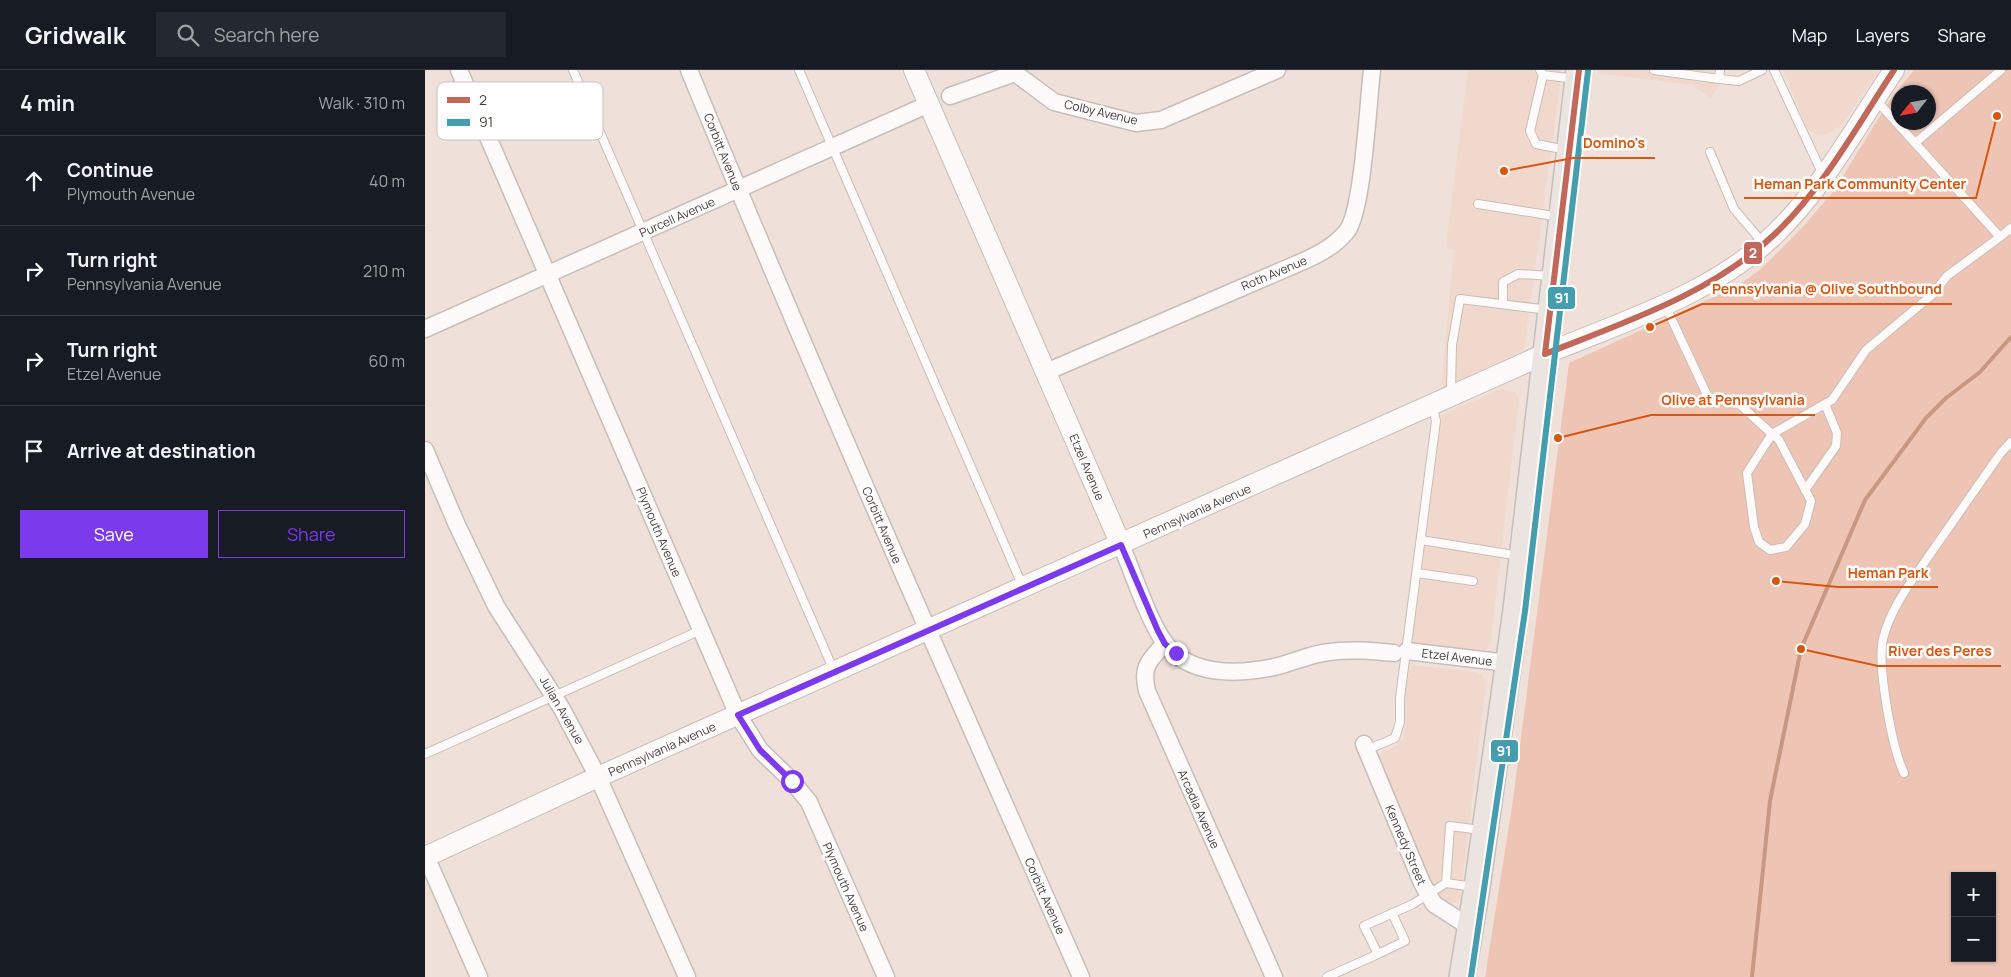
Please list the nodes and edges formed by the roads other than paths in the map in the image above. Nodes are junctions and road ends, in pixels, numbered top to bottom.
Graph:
1 (459, 70) edge
2 (573, 70) edge
3 (689, 70) edge
4 (799, 70) edge
5 (914, 70) edge
6 (1277, 70) edge
7 (1372, 70) edge
8 (1654, 70) edge
9 (1720, 70) edge
10 (1762, 70) edge
11 (1775, 70) edge
12 (1894, 70) edge
13 (2001, 70) edge
14 (1016, 72) edge
15 (1542, 72) edge
16 (1578, 74) edge
17 (1719, 79) junction
18 (464, 82) edge
19 (578, 82) edge
20 (950, 96) dead end
21 (1875, 99) junction
22 (929, 104) junction
23 (603, 138) edge
24 (489, 140) edge
25 (1915, 143) junction
26 (833, 146) junction
27 (1569, 150) junction
28 (1709, 152) dead end
29 (1824, 176) junction
30 (738, 190) junction
31 (1479, 204) dead end
32 (1561, 217) junction
33 (2011, 228) edge
34 (644, 232) junction
35 (2000, 237) junction
36 (1763, 243) junction
37 (547, 275) junction
38 (1555, 276) junction
39 (1503, 304) junction
40 (1665, 304) junction
41 (1551, 310) junction
42 (425, 329) edge
43 (1545, 354) junction
44 (1046, 372) junction
45 (1454, 395) junction
46 (1825, 404) junction
47 (1432, 405) junction
48 (1773, 434) junction
49 (2011, 442) edge
50 (425, 450) edge
51 (1805, 490) junction
52 (1421, 540) junction
53 (1121, 545) junction
54 (1522, 556) junction
55 (1417, 573) junction
56 (1473, 581) dead end
57 (1024, 589) junction
58 (701, 630) junction
59 (928, 631) junction
60 (1165, 644) junction
61 (1400, 652) junction
62 (1508, 663) junction
63 (834, 672) junction
64 (555, 696) junction
65 (738, 715) junction
66 (1365, 747) joint
67 (425, 754) edge
68 (1904, 773) dead end
69 (598, 777) junction
70 (1485, 831) junction
71 (425, 856) edge
72 (1446, 883) junction
73 (1477, 887) junction
74 (1429, 894) junction
75 (1392, 913) junction
76 (1471, 928) junction
77 (1378, 954) junction
78 (479, 977) edge
79 (687, 977) edge
80 (886, 977) edge
81 (1081, 977) edge
82 (1274, 977) edge
83 (1327, 977) edge
84 (1462, 977) edge

1 - 18 street, Plymouth Avenue
2 - 19 lane
3 - 30 street, Corbitt Avenue
4 - 26 lane
5 - 22 street, Etzel Avenue
6 - 14 street, Colby Avenue
7 - 44 street, Roth Avenue
8 - 17 lane
9 - 17 lane
10 - 17 lane
11 - 29 lane
12 - 21 street, Pennsylvania Avenue
13 - 25 lane
14 - 20 street
15 - 16 lane
15 - 27 lane
16 - 27 main road
21 - 25 lane
21 - 29 street, Pennsylvania Avenue
22 - 26 street, Purcell Avenue
22 - 44 street, Etzel Avenue
23 - 34 lane
24 - 37 street, Plymouth Avenue
25 - 35 lane
26 - 30 street, Purcell Avenue
26 - 57 lane
27 - 32 main road
28 - 36 lane
29 - 36 street, Pennsylvania Avenue
30 - 34 street, Purcell Avenue
30 - 59 street, Corbitt Avenue
31 - 32 lane
32 - 38 main road
33 - 35 lane
34 - 37 street, Purcell Avenue
34 - 63 lane
35 - 46 lane
36 - 40 street, Pennsylvania Avenue
37 - 42 street, Purcell Avenue
37 - 58 street, Plymouth Avenue
38 - 39 lane
38 - 41 main road
39 - 41 lane
39 - 45 lane
40 - 43 street, Pennsylvania Avenue
40 - 48 lane
41 - 43 main road
43 - 45 street, Pennsylvania Avenue
43 - 54 main road
44 - 53 street, Etzel Avenue
45 - 47 street, Pennsylvania Avenue
46 - 48 lane
46 - 51 lane
47 - 52 lane
47 - 53 street, Pennsylvania Avenue
48 - 51 lane
48 - 51 lane
49 - 68 lane
50 - 64 street, Julian Avenue
52 - 54 lane
52 - 55 lane
53 - 57 street, Pennsylvania Avenue
53 - 60 street, Etzel Avenue
54 - 62 main road
55 - 56 lane
55 - 61 lane
57 - 59 street, Pennsylvania Avenue
58 - 64 lane
58 - 65 street, Plymouth Avenue
59 - 63 street, Pennsylvania Avenue
59 - 81 street, Corbitt Avenue
60 - 61 street, Etzel Avenue
60 - 82 street, Arcadia Avenue
61 - 62 street, Etzel Avenue
61 - 66 lane
62 - 70 main road
63 - 65 street, Pennsylvania Avenue
64 - 67 lane
64 - 69 street, Julian Avenue
65 - 69 street, Pennsylvania Avenue
65 - 80 street, Plymouth Avenue
66 - 74 street, Kennedy Street
69 - 71 street, Pennsylvania Avenue
69 - 79 street, Julian Avenue
70 - 72 lane
70 - 73 main road
71 - 78 street
72 - 73 lane
72 - 74 lane
73 - 76 main road
74 - 75 lane
74 - 76 street, Kennedy Street
75 - 77 lane
75 - 77 lane
76 - 84 main road
77 - 83 lane

